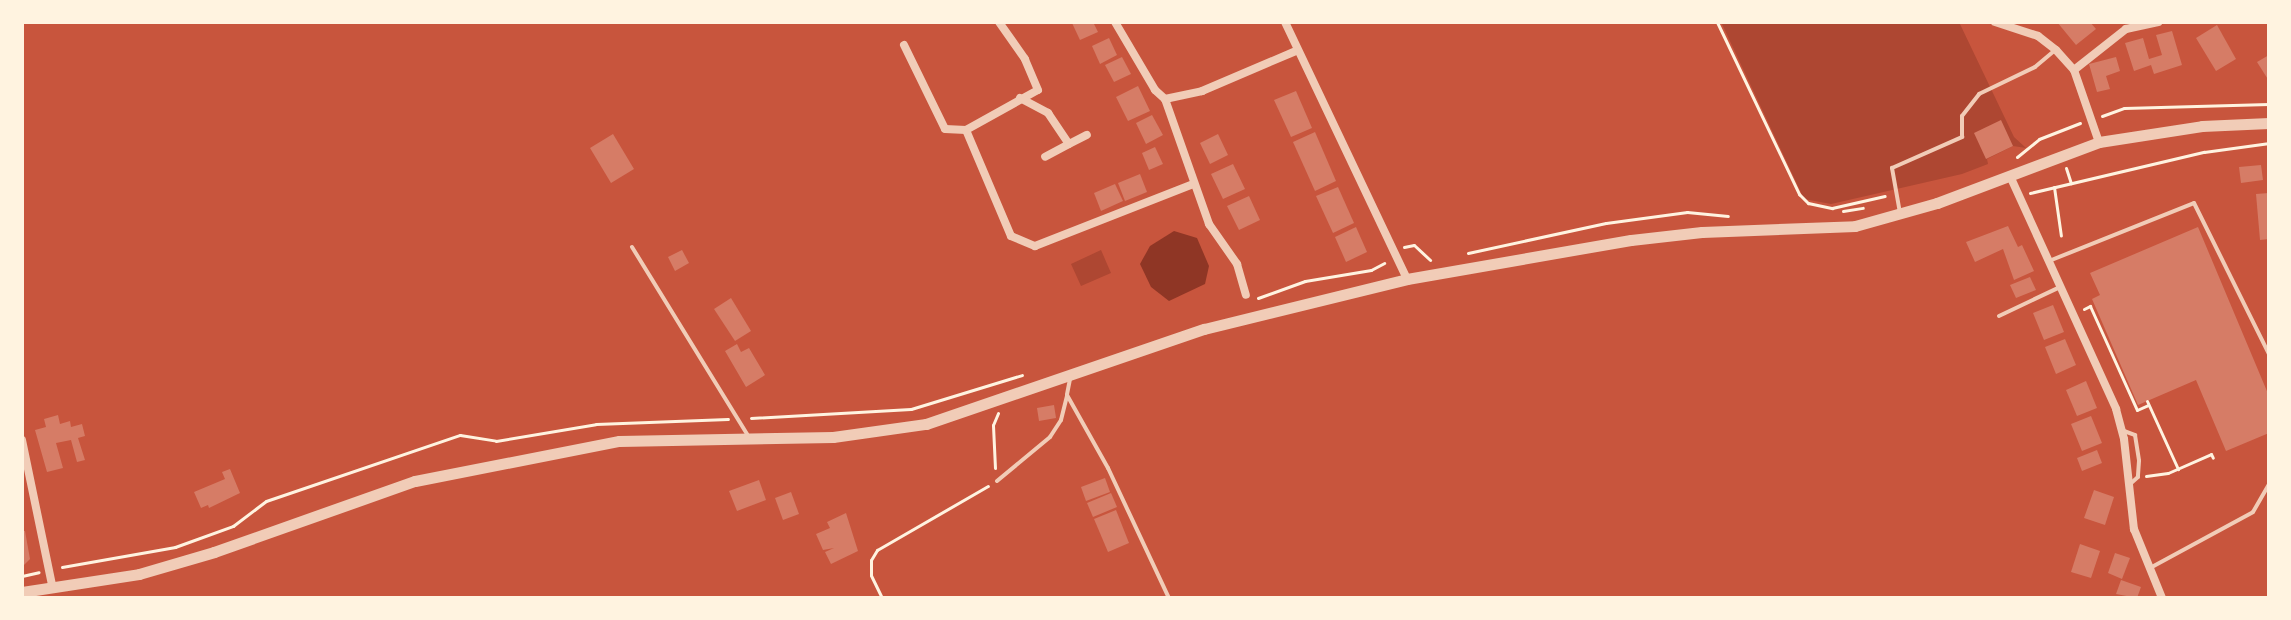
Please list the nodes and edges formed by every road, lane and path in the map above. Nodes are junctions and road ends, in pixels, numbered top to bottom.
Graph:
1 (999, 22) edge
2 (1115, 22) edge
3 (1285, 22) edge
4 (1717, 22) edge
5 (1995, 22) edge
6 (2158, 22) edge
7 (904, 45) dead end
8 (1298, 50) junction
9 (2056, 50) junction
10 (2074, 70) junction
11 (1020, 98) junction
12 (1165, 99) junction
13 (2269, 104) edge
14 (2090, 119) junction
15 (2269, 123) edge
16 (966, 130) junction
17 (1087, 135) dead end
18 (2099, 142) junction
19 (2269, 143) edge
20 (1069, 144) junction
21 (1045, 157) dead end
22 (2010, 170) junction
23 (1193, 184) junction
24 (2054, 187) junction
25 (1897, 193) junction
26 (2019, 197) junction
27 (1870, 207) dead end
28 (1828, 214) dead end
29 (1901, 215) junction
30 (1739, 217) dead end
31 (2061, 236) dead end
32 (632, 247) dead end
33 (1393, 249) junction
34 (1464, 254) dead end
35 (1441, 259) dead end
36 (2048, 261) junction
37 (1407, 279) junction
38 (2060, 287) junction
39 (1247, 298) joint
40 (2083, 309) dead end
41 (1999, 316) dead end
42 (2269, 354) edge
43 (1033, 372) dead end
44 (1070, 376) junction
45 (1067, 395) junction
46 (1004, 399) junction
47 (739, 419) junction
48 (2121, 430) junction
49 (750, 439) junction
50 (22, 440) edge
51 (2213, 458) dead end
52 (2178, 469) junction
53 (2138, 477) junction
54 (997, 481) junction
55 (2269, 484) edge
56 (2128, 485) junction
57 (50, 569) junction
58 (2148, 569) junction
59 (22, 576) edge
60 (52, 585) junction
61 (22, 592) edge
62 (882, 598) edge
63 (1169, 598) edge
64 (2162, 598) edge

1 - 11 street
2 - 12 street
3 - 8 street
4 - 25 path
5 - 9 street
6 - 10 street
7 - 16 street
8 - 12 street
8 - 33 street
9 - 10 street
9 - 25 lane
10 - 14 street
11 - 16 street
11 - 20 street
12 - 23 street
13 - 14 path
14 - 18 street
14 - 22 path
15 - 18 street
16 - 23 street
17 - 20 street
18 - 22 street
19 - 24 path
20 - 21 street
22 - 26 street
22 - 29 street
23 - 39 street
24 - 26 path
24 - 31 path
25 - 29 lane
26 - 36 street
27 - 28 path
29 - 37 street
30 - 34 path
32 - 47 lane
33 - 35 path
33 - 37 street
33 - 39 path
36 - 38 street
36 - 42 lane
37 - 44 street
38 - 41 lane
38 - 48 street
40 - 52 path
43 - 47 path
44 - 45 lane
44 - 46 street
45 - 54 lane
45 - 63 lane
46 - 49 street
46 - 54 path
47 - 49 lane
47 - 57 path
48 - 53 lane
48 - 56 street
49 - 60 street
50 - 57 street
51 - 52 path
52 - 53 path
53 - 56 lane
54 - 62 path
55 - 58 lane
56 - 58 street
57 - 59 path
57 - 60 street
58 - 64 street
60 - 61 street

